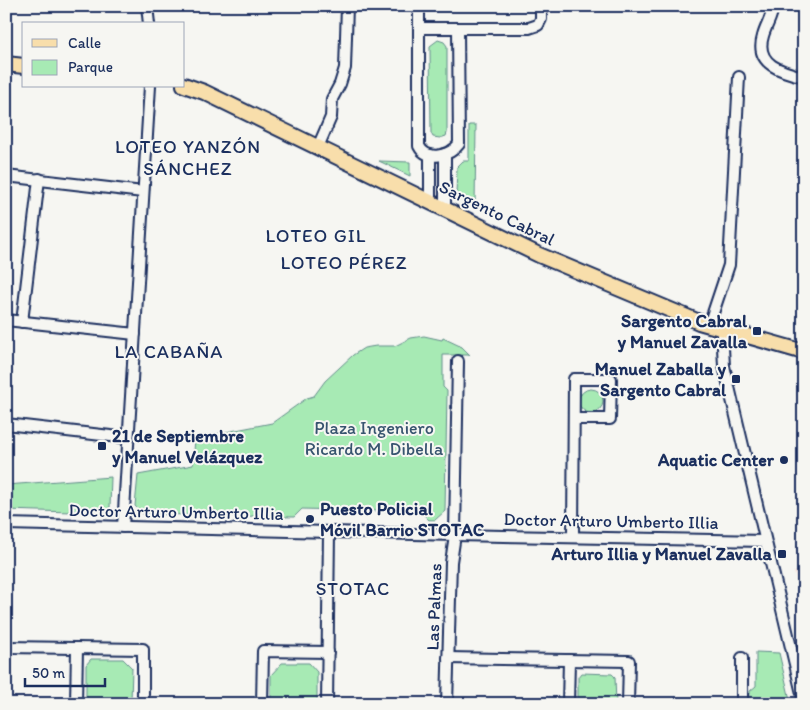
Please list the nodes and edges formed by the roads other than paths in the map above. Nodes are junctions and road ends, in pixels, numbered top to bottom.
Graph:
1 (147, 6) edge
2 (347, 6) edge
3 (418, 6) edge
4 (541, 6) edge
5 (773, 6) edge
6 (149, 22) edge
7 (419, 28) junction
8 (458, 28) junction
9 (6, 64) edge
10 (22, 66) edge
11 (804, 76) edge
12 (739, 77) dead end
13 (185, 85) edge
14 (150, 88) edge
15 (318, 147) junction
16 (445, 154) junction
17 (430, 155) junction
18 (6, 176) edge
19 (39, 179) junction
20 (143, 192) junction
21 (430, 202) junction
22 (445, 209) junction
23 (6, 320) edge
24 (22, 322) junction
25 (715, 327) junction
26 (135, 334) junction
27 (804, 352) edge
28 (458, 361) dead end
29 (574, 419) junction
30 (6, 424) edge
31 (128, 438) junction
32 (6, 524) edge
33 (123, 527) junction
34 (329, 532) junction
35 (455, 535) junction
36 (573, 537) junction
37 (765, 540) junction
38 (6, 647) edge
39 (77, 648) junction
40 (328, 652) junction
41 (448, 658) junction
42 (742, 658) dead end
43 (569, 660) junction
44 (804, 700) edge
45 (76, 704) edge
46 (143, 704) edge
47 (262, 704) edge
48 (327, 704) edge
49 (447, 704) edge
50 (568, 704) edge
51 (628, 704) edge
52 (742, 704) edge

1 - 6 street
2 - 15 street
3 - 7 street
4 - 8 street
5 - 11 street
7 - 8 street
7 - 17 street
8 - 16 street
9 - 10 main road
12 - 25 street
13 - 15 main road, Sargento Cabral
14 - 20 street
15 - 21 main road, Sargento Cabral
16 - 17 street
16 - 22 street
17 - 21 street
18 - 19 street
19 - 20 street
19 - 24 street
20 - 26 street
21 - 22 main road, Sargento Cabral
22 - 25 main road, Sargento Cabral
23 - 24 street
24 - 26 street
25 - 27 main road, Sargento Cabral
25 - 37 street
26 - 31 street
28 - 35 street, Las Palmas
29 - 29 street
29 - 36 street
30 - 31 street
31 - 33 street
32 - 33 street, Doctor Arturo Umberto Illia
33 - 34 street, Doctor Arturo Umberto Illia
34 - 35 street, Doctor Arturo Umberto Illia
34 - 40 street
35 - 36 street, Doctor Arturo Umberto Illia
35 - 41 street, Las Palmas
36 - 37 street, Doctor Arturo Umberto Illia
37 - 44 street
38 - 39 street
39 - 45 street
39 - 46 street
40 - 47 street
40 - 48 street
41 - 43 street
41 - 49 street, Las Palmas
42 - 52 street
43 - 50 street
43 - 51 street

